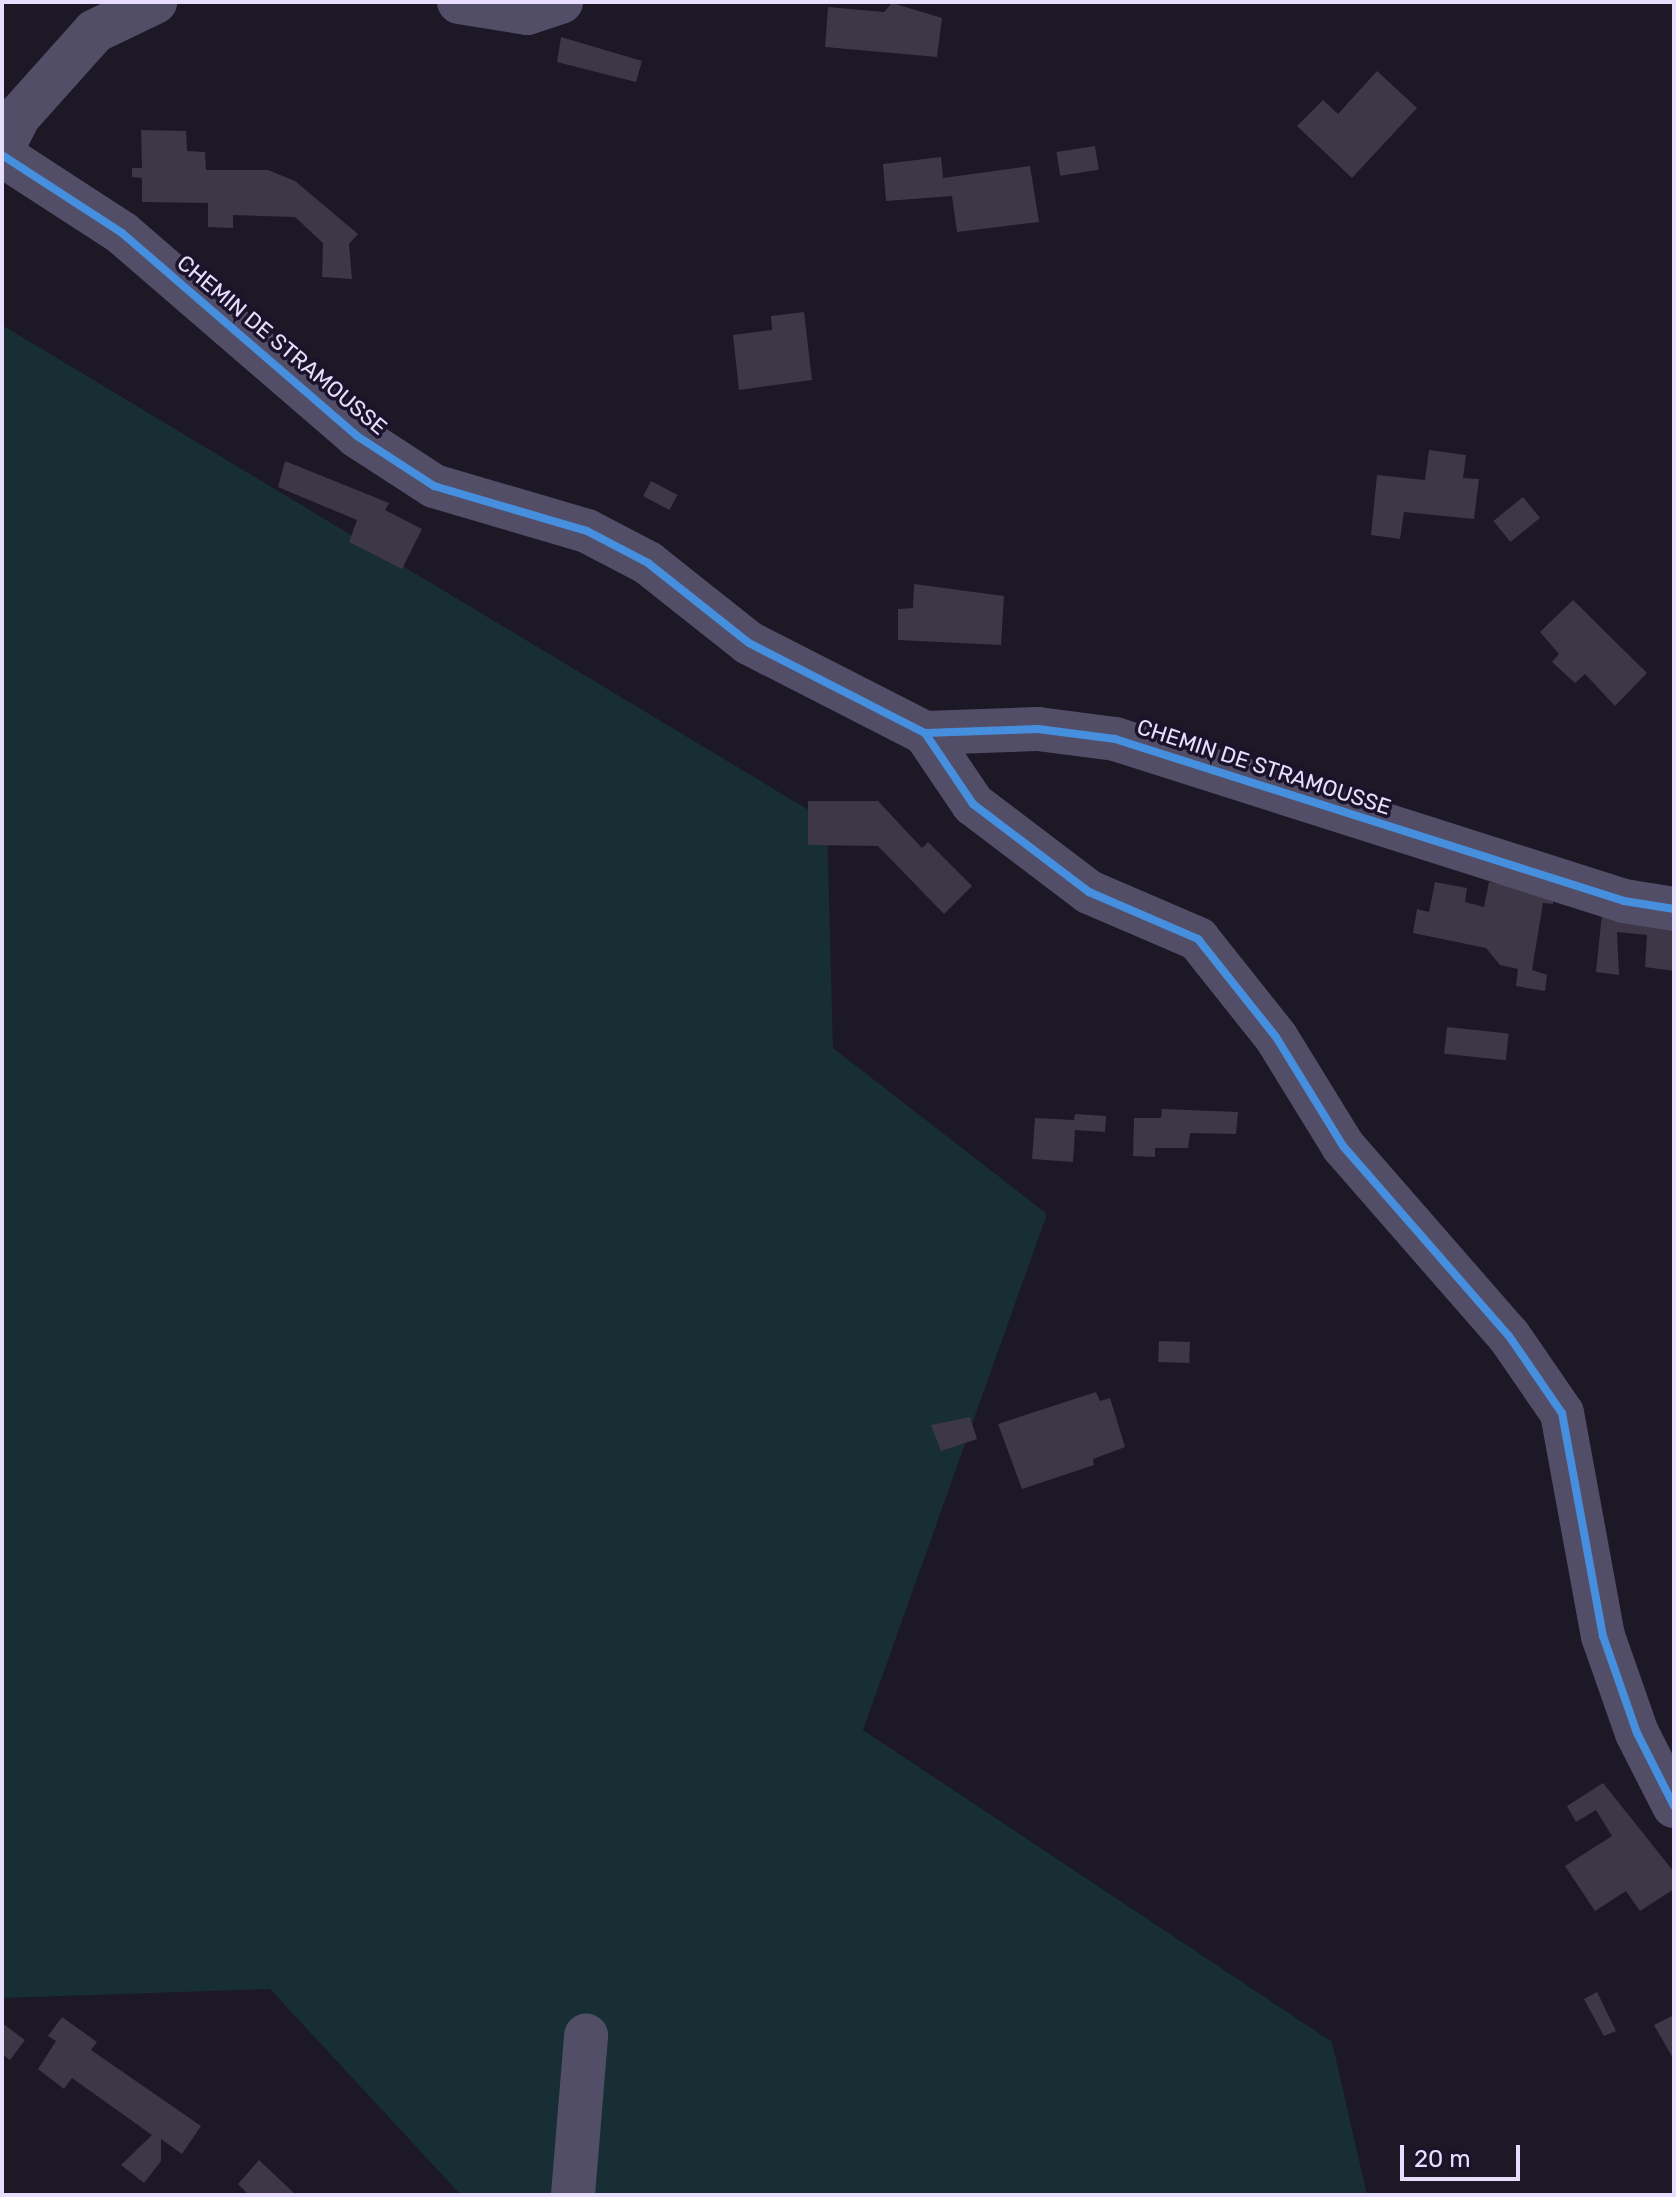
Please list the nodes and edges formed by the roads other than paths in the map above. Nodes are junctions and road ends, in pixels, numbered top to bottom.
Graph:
1 (155, 2) edge
2 (459, 2) edge
3 (561, 2) edge
4 (2, 149) edge
5 (2, 155) edge
6 (925, 733) junction
7 (1674, 909) edge
8 (1674, 1806) edge
9 (586, 2036) dead end
10 (573, 2195) edge

1 - 4 street
2 - 3 street
5 - 6 street, CHEMIN DE STRAMOUSSE
6 - 7 street, CHEMIN DE STRAMOUSSE
6 - 8 street
9 - 10 street

